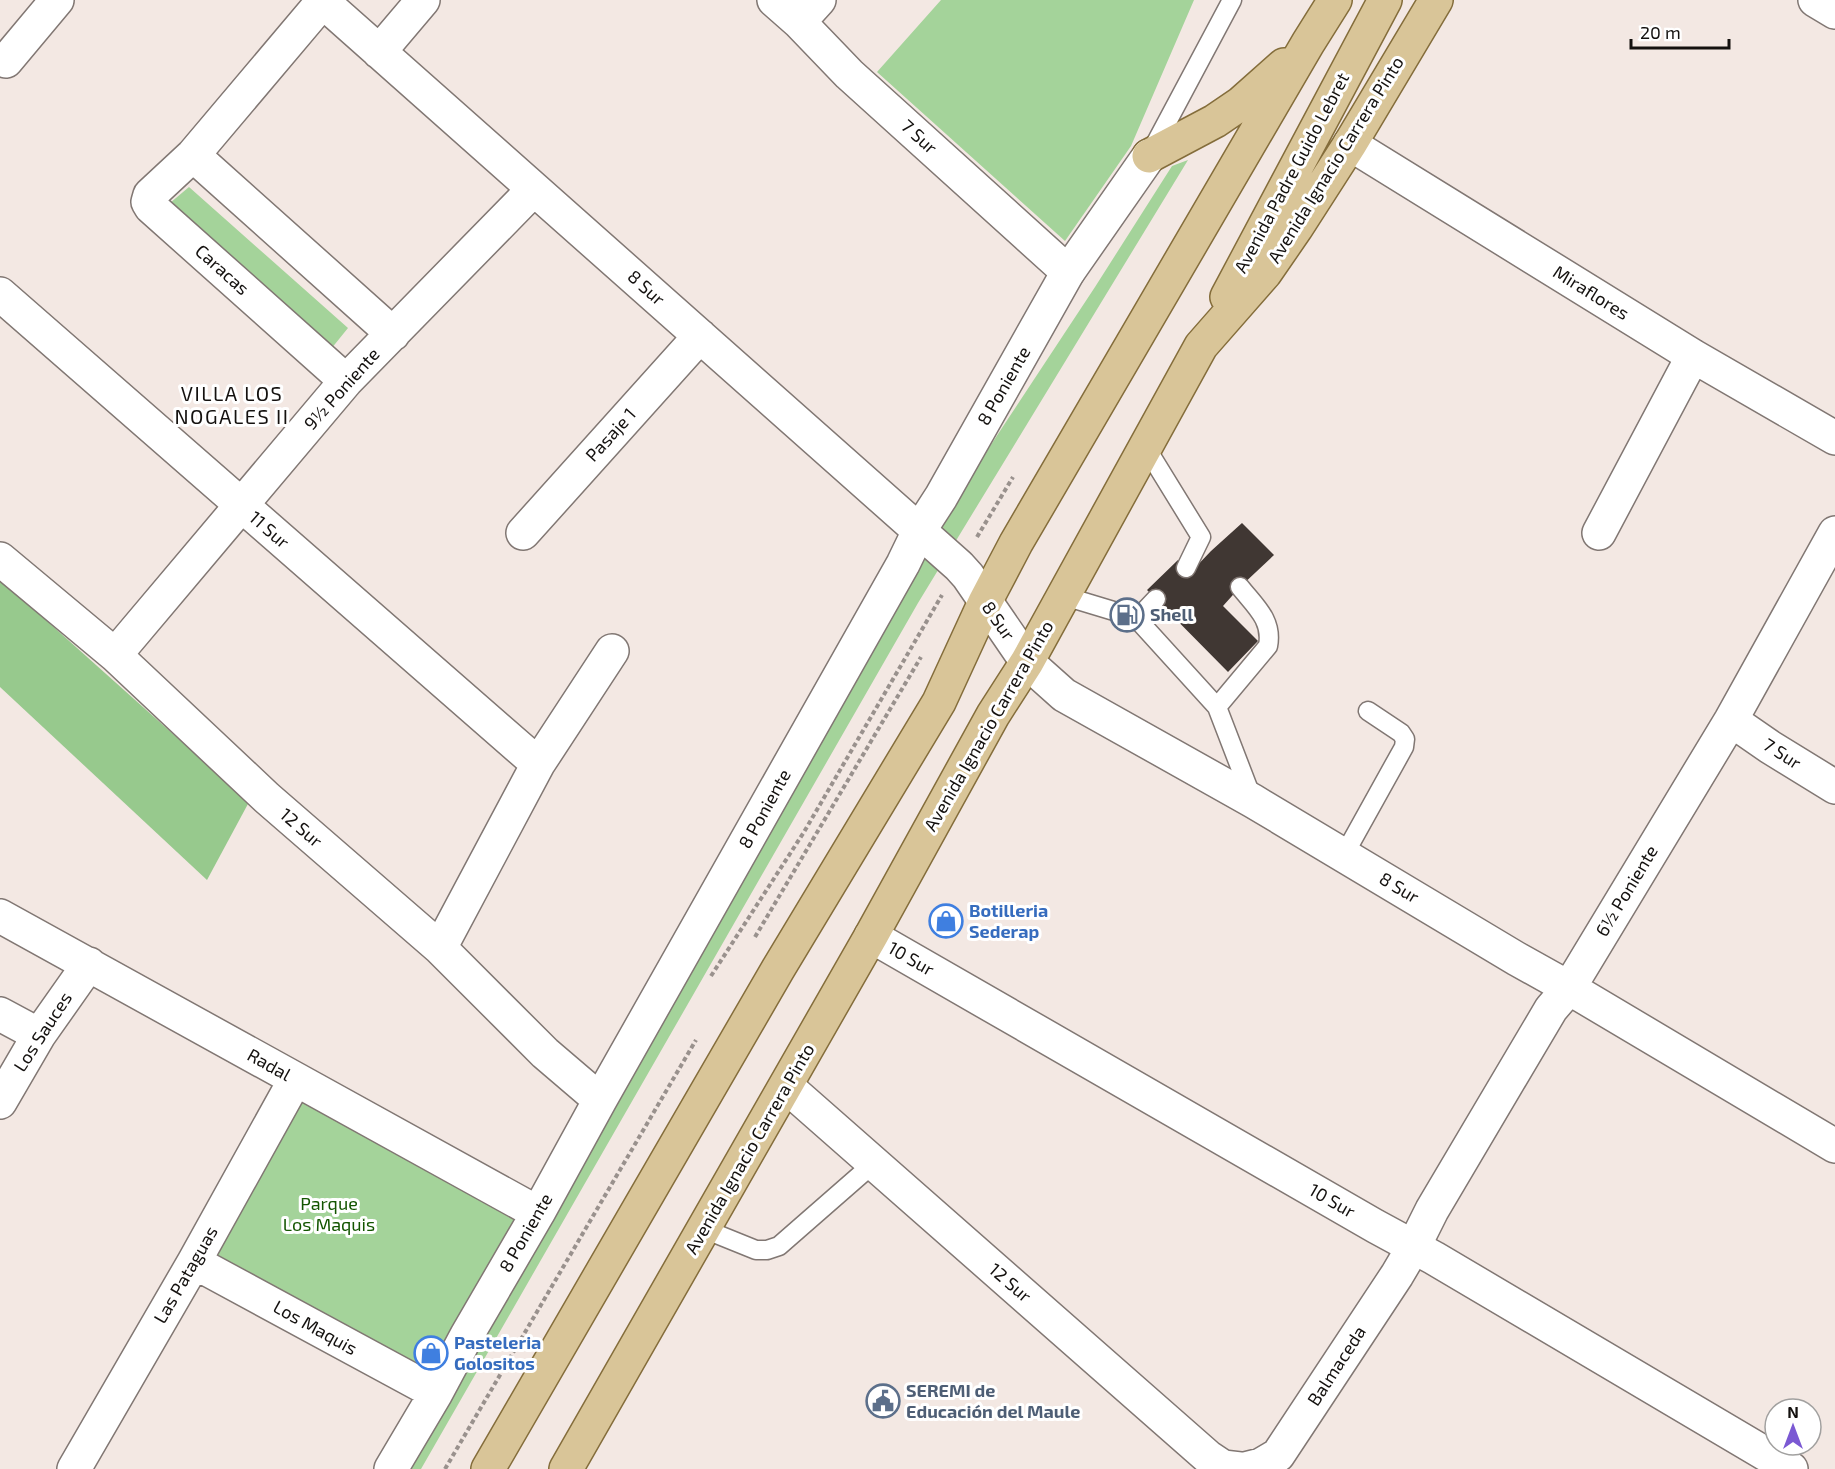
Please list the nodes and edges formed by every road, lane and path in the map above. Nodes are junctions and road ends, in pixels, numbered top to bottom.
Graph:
1 (57, 0) edge
2 (423, 0) edge
3 (774, 0) edge
4 (1232, 0) edge
5 (1335, 0) edge
6 (1385, 0) edge
7 (1436, 0) edge
8 (1815, 0) edge
9 (322, 1) edge
10 (809, 11) edge
11 (1835, 12) edge
12 (1308, 44) junction
13 (379, 52) junction
14 (6, 61) dead end
15 (1350, 144) junction
16 (193, 155) junction
17 (1149, 156) junction
18 (534, 189) junction
19 (1068, 272) junction
20 (0, 294) edge
21 (393, 334) junction
22 (700, 336) junction
23 (1201, 346) junction
24 (1693, 356) junction
25 (346, 381) junction
26 (1835, 438) edge
27 (1146, 446) junction
28 (1013, 477) dead end
29 (240, 505) junction
30 (920, 531) junction
31 (523, 533) dead end
32 (1599, 533) dead end
33 (1835, 533) edge
34 (0, 559) edge
35 (959, 566) junction
36 (1186, 568) dead end
37 (1240, 586) dead end
38 (1064, 596) junction
39 (1156, 600) dead end
40 (985, 602) junction
41 (1137, 619) junction
42 (612, 651) dead end
43 (115, 655) junction
44 (1027, 662) junction
45 (1217, 707) junction
46 (1368, 711) dead end
47 (1731, 720) junction
48 (538, 764) junction
49 (1835, 787) edge
50 (1253, 801) junction
51 (1344, 855) junction
52 (0, 916) edge
53 (872, 936) junction
54 (440, 948) junction
55 (89, 964) junction
56 (709, 979) dead end
57 (1569, 988) junction
58 (0, 1014) edge
59 (39, 1035) junction
60 (295, 1080) junction
61 (786, 1086) junction
62 (600, 1100) junction
63 (0, 1102) edge
64 (1835, 1146) edge
65 (874, 1162) junction
66 (538, 1213) junction
67 (704, 1229) junction
68 (1414, 1246) junction
69 (194, 1262) junction
70 (436, 1394) junction
71 (74, 1469) edge
72 (391, 1469) edge
73 (488, 1469) edge
74 (566, 1469) edge
75 (1240, 1469) edge
76 (1245, 1469) edge
77 (1791, 1469) edge

1 - 14 street
2 - 13 street
3 - 10 street, 7 Sur
4 - 17 lane
5 - 12 main road
6 - 23 main road, Avenida Padre Guido Lebret
7 - 15 main road, Avenida Ignacio Carrera Pinto
8 - 11 street
9 - 13 street, 8 Sur
9 - 16 street, Caracas
10 - 19 street, 7 Sur
12 - 17 main road
12 - 40 main road
13 - 18 street, 8 Sur
15 - 23 main road, Avenida Ignacio Carrera Pinto
15 - 24 street, Miraflores
16 - 21 street
16 - 25 street, Caracas
17 - 19 street, 8 Poniente
18 - 21 street, 9½ Poniente
18 - 22 street, 8 Sur
19 - 30 street, 8 Poniente
20 - 29 street, 11 Sur
21 - 25 street, 9½ Poniente
22 - 30 street, 8 Sur
22 - 31 street, Pasaje 1
23 - 27 main road, Avenida Ignacio Carrera Pinto
24 - 26 street, Miraflores
24 - 32 street
25 - 29 street, 9½ Poniente
27 - 36 lane
27 - 38 main road, Avenida Ignacio Carrera Pinto
28 - 35 path
29 - 43 street, 9½ Poniente
29 - 48 street, 11 Sur
30 - 35 street, 8 Sur
30 - 62 street, 8 Poniente
33 - 47 street, 6½ Poniente
34 - 43 street, 12 Sur
35 - 40 street, 8 Sur
35 - 56 path
37 - 45 lane
38 - 41 lane
38 - 44 main road, Avenida Ignacio Carrera Pinto
39 - 41 lane
40 - 44 street, 8 Sur
40 - 73 main road
41 - 45 lane
42 - 48 street
43 - 54 street, 12 Sur
44 - 50 street, 8 Sur
44 - 53 main road, Avenida Ignacio Carrera Pinto
45 - 50 lane
46 - 51 lane
47 - 49 street, 7 Sur
47 - 57 street, 6½ Poniente
48 - 54 street
50 - 51 street, 8 Sur
51 - 57 street, 8 Sur
52 - 55 street, Radal
53 - 61 main road, Avenida Ignacio Carrera Pinto
53 - 68 street, 10 Sur
54 - 62 street, 12 Sur
55 - 59 street, Los Sauces
55 - 60 street, Radal
57 - 64 street, 8 Sur
57 - 68 street, 6½ Poniente
58 - 59 street
59 - 63 street, Los Sauces
60 - 66 street, Radal
60 - 69 street, Las Pataguas
61 - 65 street, 12 Sur
61 - 67 main road, Avenida Ignacio Carrera Pinto
62 - 66 street, 8 Poniente
65 - 67 lane
65 - 75 street, 12 Sur
66 - 70 street, 8 Poniente
67 - 74 main road, Avenida Ignacio Carrera Pinto
68 - 76 street, Balmaceda
68 - 77 street, 10 Sur
69 - 70 street, Los Maquis
69 - 71 street, Las Pataguas
70 - 72 street, 8 Poniente

